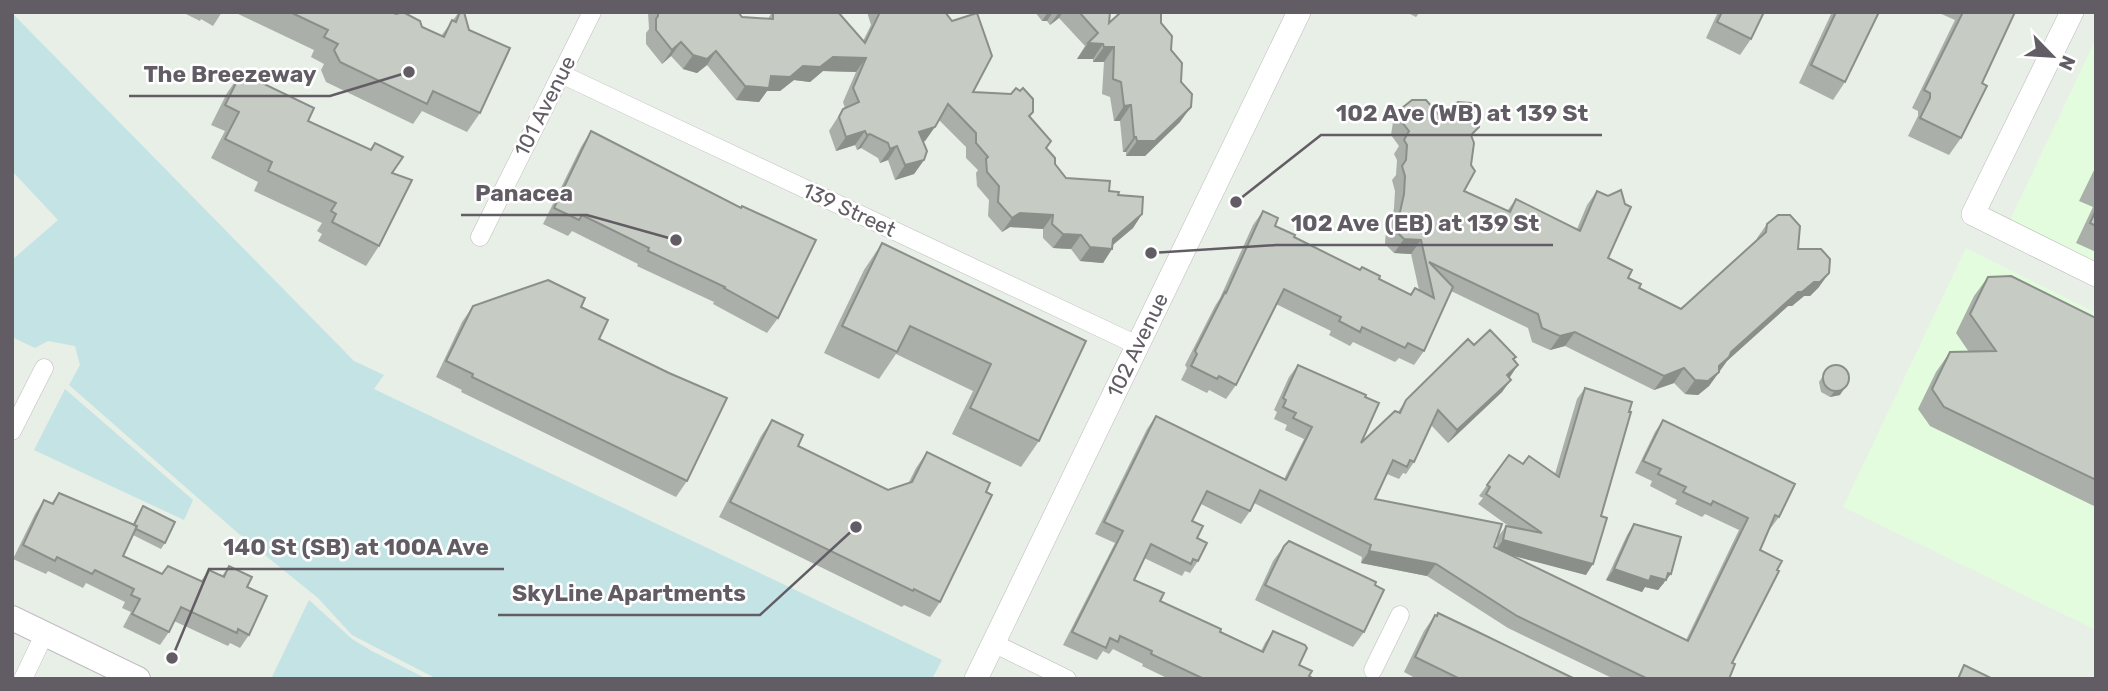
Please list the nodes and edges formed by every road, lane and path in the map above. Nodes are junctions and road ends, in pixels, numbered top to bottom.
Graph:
1 (592, 12) edge
2 (1299, 12) edge
3 (2073, 12) edge
4 (561, 74) junction
5 (480, 237) dead end
6 (2096, 275) edge
7 (1137, 345) junction
8 (44, 368) dead end
9 (12, 431) edge
10 (1400, 615) dead end
11 (12, 618) edge
12 (44, 635) junction
13 (993, 643) junction
14 (1373, 670) dead end
15 (23, 679) edge
16 (138, 679) edge
17 (976, 679) edge
18 (1068, 679) edge

1 - 4 street, 101 Avenue
2 - 7 street, 102 Avenue
3 - 6 street
4 - 5 street, 101 Avenue
4 - 7 street, 139 Street
7 - 13 street, 102 Avenue
8 - 9 street
10 - 14 street
11 - 12 main road
12 - 15 street
12 - 16 main road
13 - 17 street, 102 Avenue
13 - 18 street

